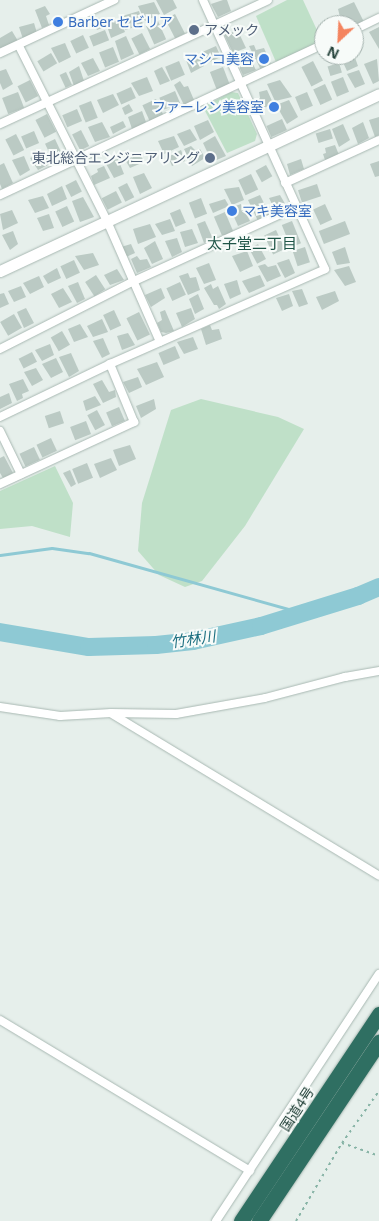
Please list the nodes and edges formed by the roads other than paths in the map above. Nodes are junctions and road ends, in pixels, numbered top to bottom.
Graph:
1 (114, 0) edge
2 (203, 0) edge
3 (268, 0) edge
4 (379, 18) edge
5 (214, 24) junction
6 (364, 25) edge
7 (19, 46) junction
8 (314, 49) edge
9 (0, 54) edge
10 (240, 84) junction
11 (379, 94) edge
12 (48, 103) junction
13 (0, 124) edge
14 (379, 140) edge
15 (269, 147) junction
16 (76, 162) junction
17 (285, 183) junction
18 (0, 195) edge
19 (296, 207) junction
20 (108, 221) junction
21 (0, 271) edge
22 (132, 282) junction
23 (160, 342) junction
24 (0, 349) edge
25 (110, 364) junction
26 (0, 417) edge
27 (0, 431) edge
28 (21, 474) junction
29 (0, 484) edge
30 (379, 671) edge
31 (0, 707) edge
32 (111, 713) junction
33 (379, 876) edge
34 (379, 974) edge
35 (379, 1014) edge
36 (0, 1020) edge
37 (379, 1042) edge
38 (250, 1170) junction
39 (216, 1221) edge
40 (241, 1221) edge
41 (259, 1221) edge

1 - 7 street
2 - 5 street
3 - 5 street
4 - 6 street
5 - 10 street
5 - 12 street
7 - 9 street
7 - 12 street
8 - 10 street
10 - 15 street
10 - 16 street
11 - 15 street
12 - 13 street
12 - 16 street
14 - 17 street
15 - 17 street
15 - 20 street
16 - 18 street
16 - 20 street
17 - 19 street
19 - 22 street
19 - 23 street
20 - 21 street
20 - 22 street
22 - 23 street
22 - 24 street
23 - 25 street
25 - 26 street
25 - 28 street
27 - 28 street
28 - 29 street
30 - 32 street
31 - 32 street
32 - 33 street
34 - 38 street
35 - 40 highway, 国道4号
36 - 38 street
37 - 41 highway
38 - 39 street

